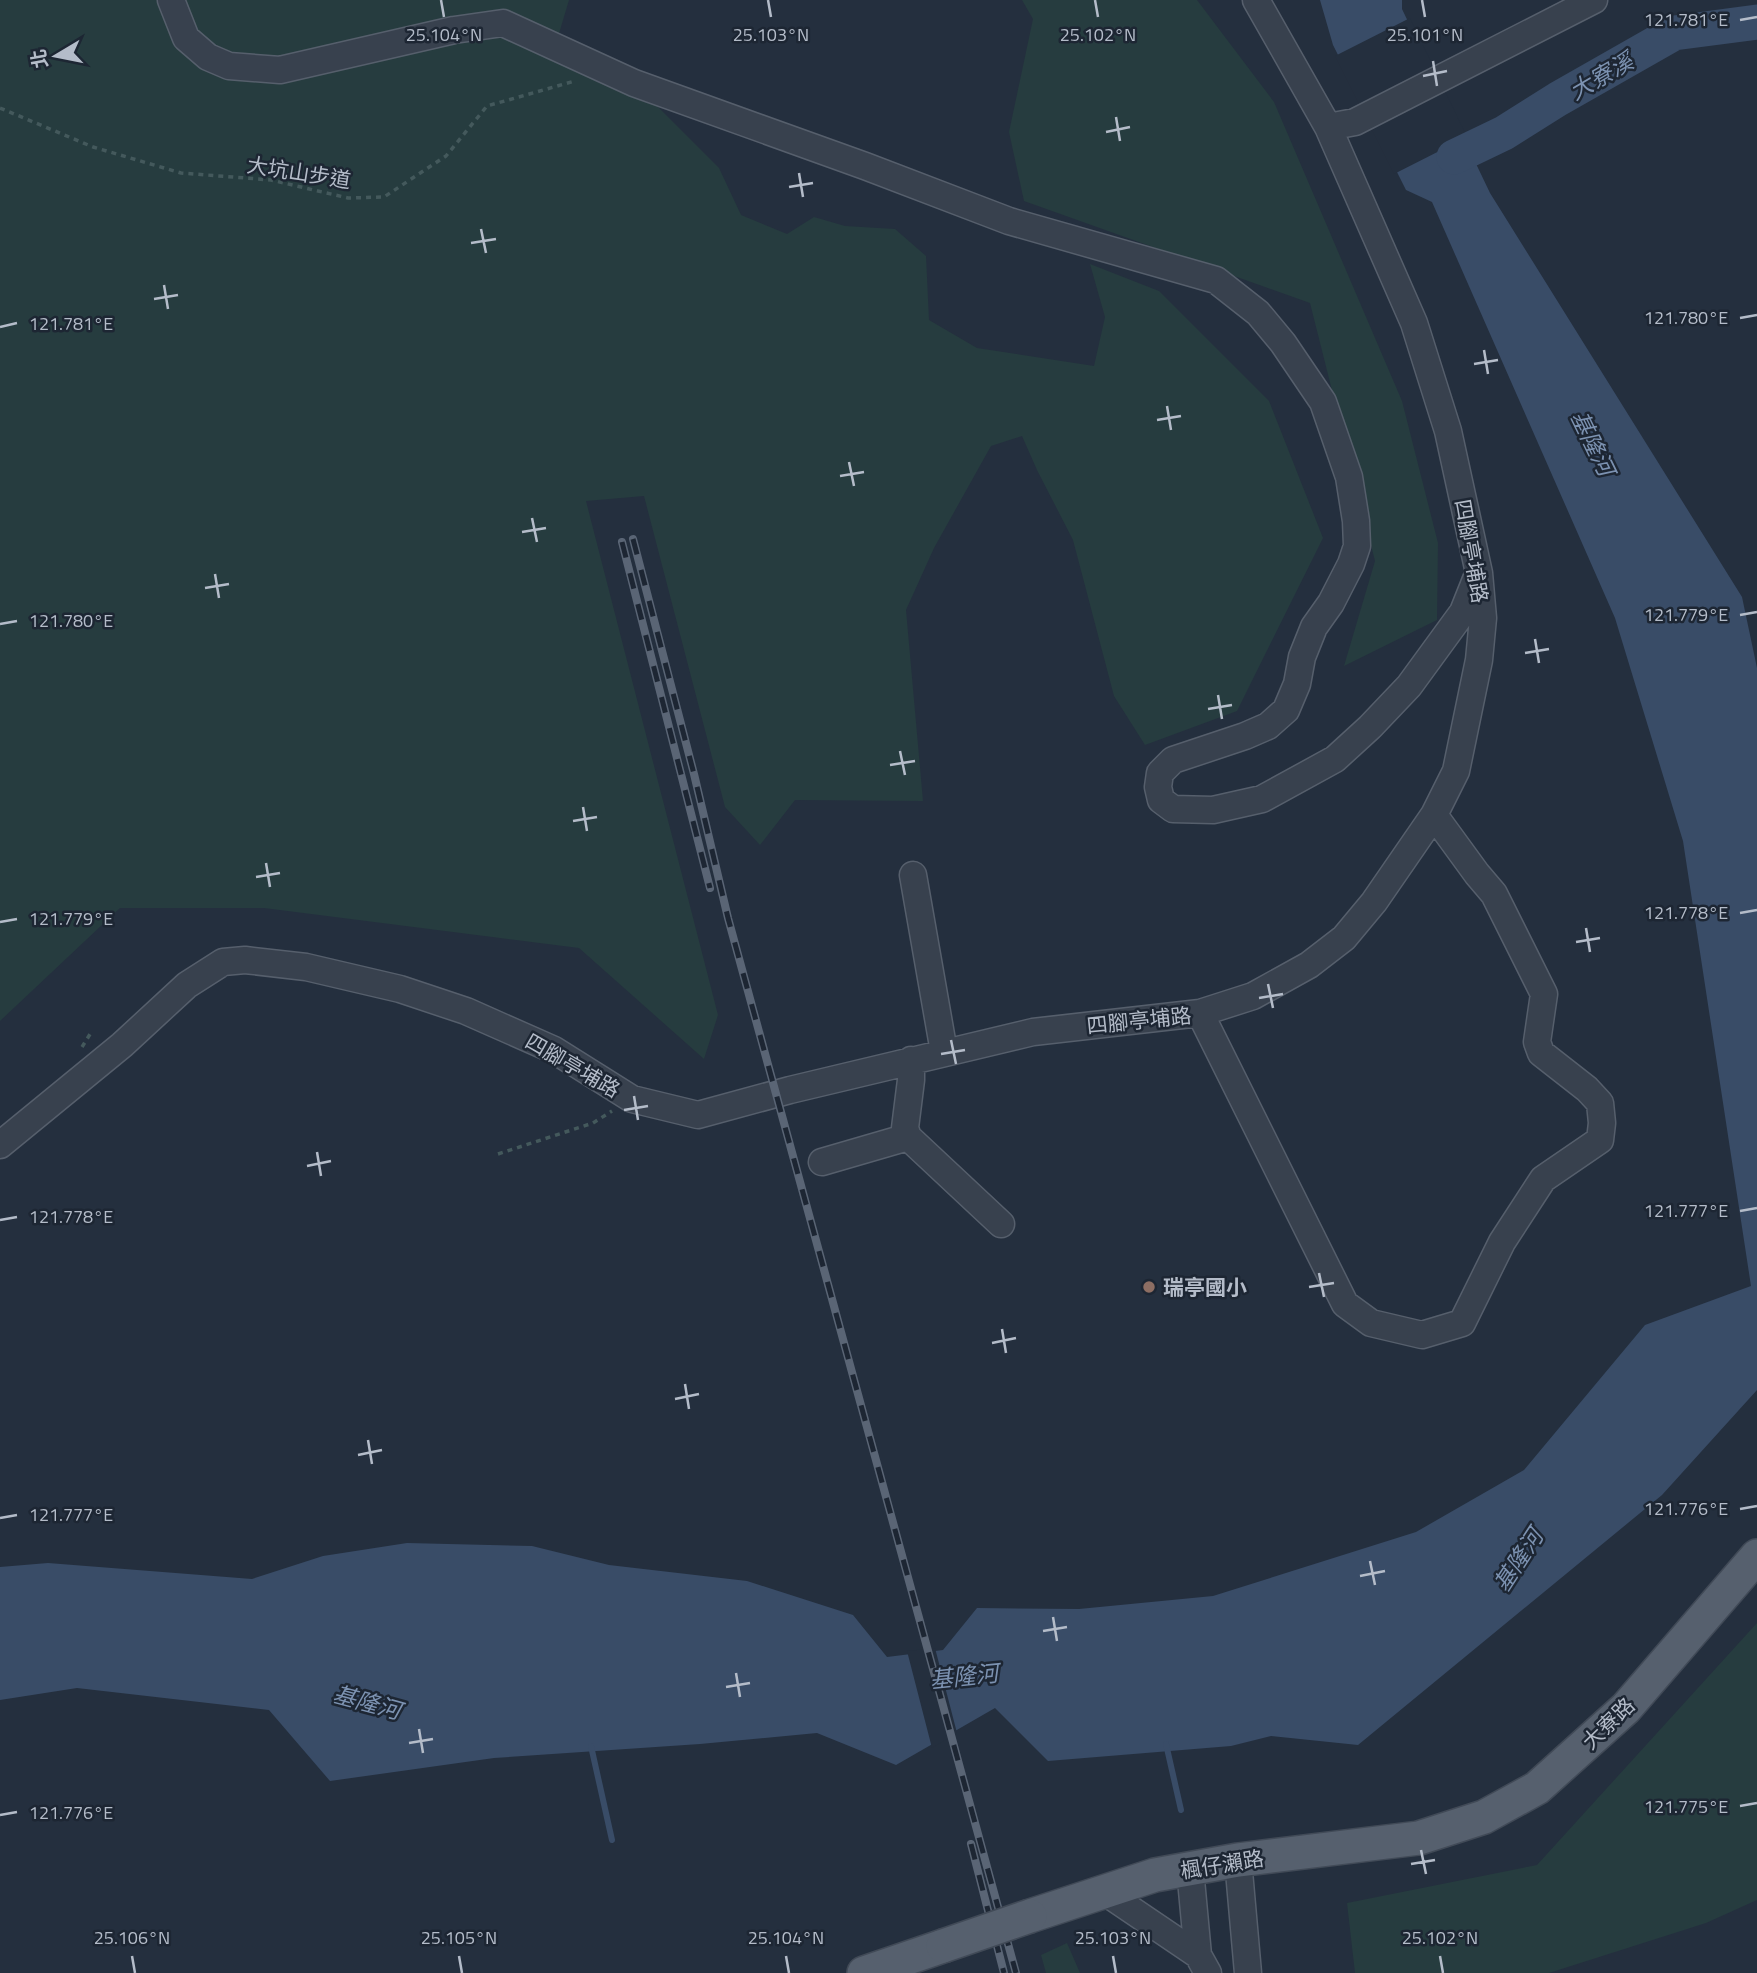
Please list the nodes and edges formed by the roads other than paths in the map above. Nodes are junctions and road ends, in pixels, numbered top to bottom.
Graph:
1 (172, 0) edge
2 (1256, 0) edge
3 (1594, 0) edge
4 (1328, 127) junction
5 (1479, 573) junction
6 (1434, 815) junction
7 (912, 875) dead end
8 (1200, 1013) junction
9 (944, 1052) junction
10 (911, 1060) junction
11 (908, 1137) junction
12 (0, 1145) edge
13 (821, 1162) dead end
14 (1001, 1224) dead end
15 (1757, 1556) edge
16 (1419, 1838) joint
17 (1238, 1860) junction
18 (1190, 1869) junction
19 (1105, 1892) junction
20 (1203, 1964) edge
21 (864, 1973) edge
22 (1248, 1973) edge

1 - 5 street
2 - 4 street, 四腳亭埔路
3 - 4 street
4 - 5 street, 四腳亭埔路
5 - 6 street, 四腳亭埔路
6 - 8 street, 四腳亭埔路
6 - 8 street
7 - 9 street
8 - 9 street, 四腳亭埔路
9 - 10 street, 四腳亭埔路
10 - 11 street
10 - 12 street, 四腳亭埔路
11 - 13 street
11 - 14 street
15 - 16 main road, 大寮路
16 - 17 main road, 楓仔瀨路
17 - 18 main road, 楓仔瀨路
17 - 22 street
18 - 19 main road, 楓仔瀨路
18 - 20 street
19 - 20 street
19 - 21 main road, 楓仔瀨路, bridge

